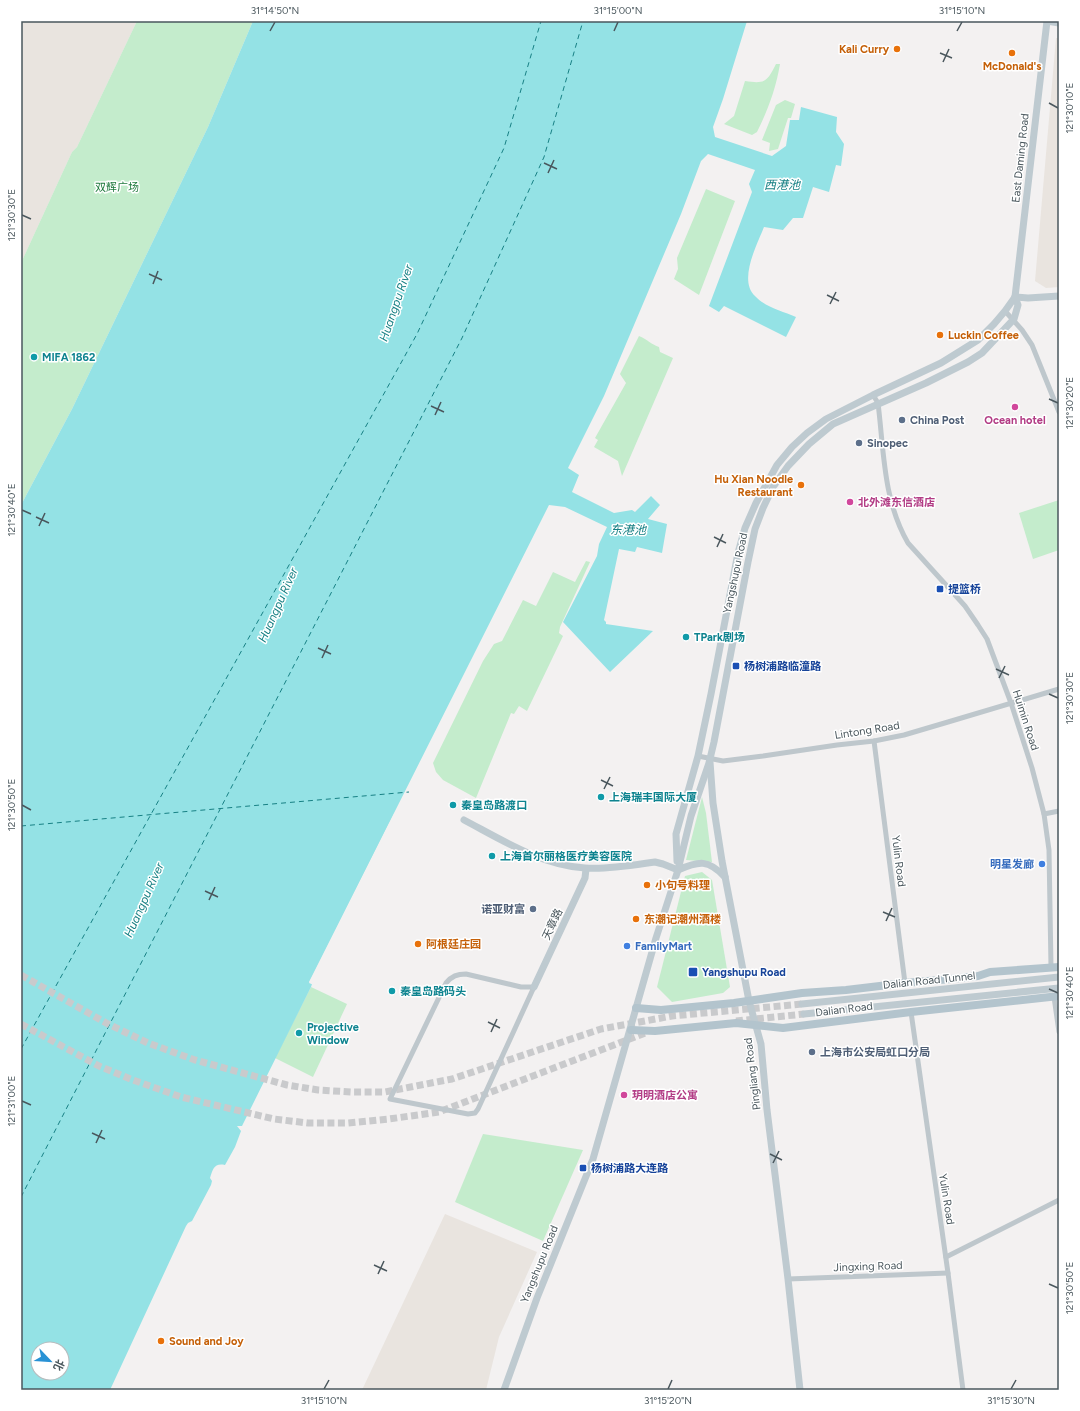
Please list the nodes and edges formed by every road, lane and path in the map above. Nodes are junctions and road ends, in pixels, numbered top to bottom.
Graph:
1 (1046, 21) edge
2 (1059, 23) edge
3 (1059, 296) edge
4 (1015, 297) junction
5 (1005, 311) junction
6 (1014, 320) junction
7 (873, 395) junction
8 (878, 403) junction
9 (1059, 412) edge
10 (1059, 689) edge
11 (1010, 703) junction
12 (874, 741) junction
13 (698, 756) junction
14 (710, 758) junction
15 (1059, 811) edge
16 (1044, 814) junction
17 (464, 820) dead end
18 (586, 869) junction
19 (678, 870) junction
20 (726, 878) junction
21 (1055, 967) edge
22 (1059, 977) edge
23 (905, 983) junction
24 (534, 987) junction
25 (1059, 988) edge
26 (1056, 996) edge
27 (749, 1000) junction
28 (802, 1004) tunnel mouth
29 (636, 1008) junction
30 (911, 1012) junction
31 (804, 1014) tunnel mouth
32 (756, 1024) junction
33 (631, 1030) junction
34 (1059, 1032) edge
35 (1059, 1200) edge
36 (946, 1257) junction
37 (948, 1273) junction
38 (788, 1279) junction
39 (504, 1390) edge
40 (800, 1390) edge
41 (963, 1390) edge

1 - 2 main road
1 - 4 main road, East Daming Road
3 - 4 main road
4 - 5 main road, East Daming Road
4 - 6 main road, East Daming Road
5 - 6 street
5 - 7 main road, East Daming Road
6 - 8 main road
6 - 9 street
7 - 8 street, Huimin Road
7 - 13 main road, Yangshupu Road
8 - 11 street, Huimin Road
8 - 14 main road, Yangshupu Road
10 - 11 street, Lintong Road
11 - 12 street, Lintong Road
11 - 16 street, Huimin Road
12 - 14 street, Lintong Road
12 - 23 street, Yulin Road
13 - 14 street, Lintong Road
13 - 19 main road, Yangshupu Road
14 - 19 main road, Yangshupu Road
14 - 20 main road, Pingliang Road
15 - 16 street
16 - 21 street, Huimin Road
17 - 18 main road
18 - 19 main road
18 - 24 main road, 天章路
19 - 20 main road
19 - 29 main road, Yangshupu Road
20 - 27 main road, Pingliang Road
21 - 23 main road, Dalian Road
22 - 28 main road, Dalian Road Tunnel
23 - 27 main road, Dalian Road
24 - 24 street
25 - 31 main road, Dalian Road Tunnel
26 - 30 main road, Dalian Road
26 - 34 street
27 - 29 main road, Dalian Road
27 - 32 main road, Pingliang Road
29 - 33 main road, Yangshupu Road
30 - 32 main road, Dalian Road
30 - 36 street, Yulin Road
32 - 33 main road, Dalian Road
32 - 38 main road, Pingliang Road
33 - 39 main road, Yangshupu Road
35 - 36 street
36 - 37 street, Yulin Road
37 - 38 street, Jingxing Road
37 - 41 street, Yulin Road
38 - 40 main road, Pingliang Road

